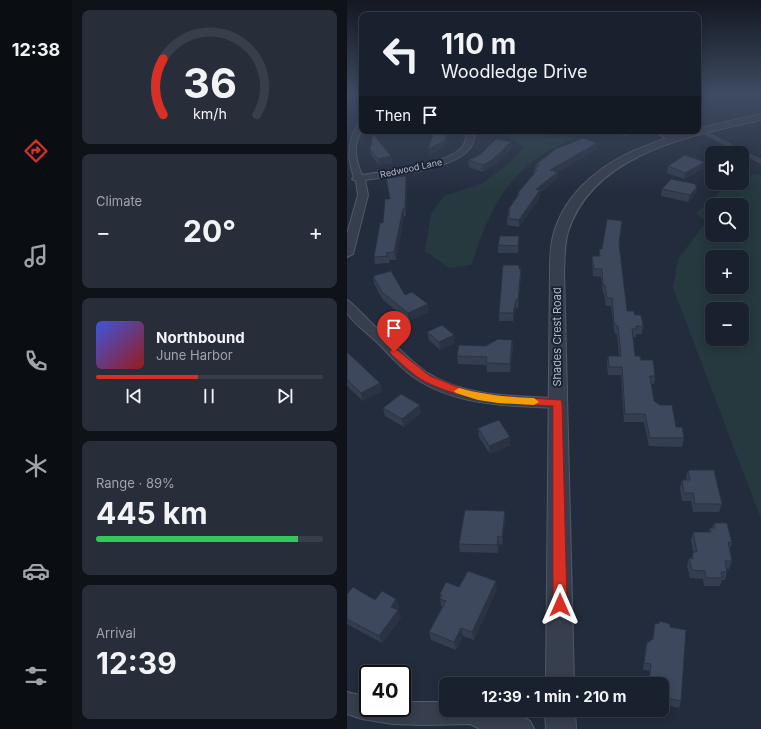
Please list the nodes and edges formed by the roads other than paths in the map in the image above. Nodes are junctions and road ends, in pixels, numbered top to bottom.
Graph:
1 (719, 127) edge
2 (359, 129) edge
3 (702, 131) joint
4 (471, 134) edge
5 (663, 134) edge
6 (692, 134) edge
7 (674, 139) junction
8 (761, 162) edge
9 (357, 179) junction
10 (347, 254) edge
11 (347, 304) edge
12 (557, 403) junction
13 (560, 677) edge
14 (347, 703) edge
15 (439, 714) edge
16 (484, 717) edge
17 (561, 717) edge
18 (522, 729) edge
19 (561, 729) edge

1 - 3 street, Shades Crest Road
2 - 9 street
3 - 8 lane
4 - 9 street, Redwood Lane
5 - 7 street
6 - 7 street, Shades Crest Road
7 - 12 street, Shades Crest Road
9 - 10 street
11 - 12 street
12 - 13 street, Shades Crest Road
14 - 15 street
16 - 18 street
17 - 19 street

